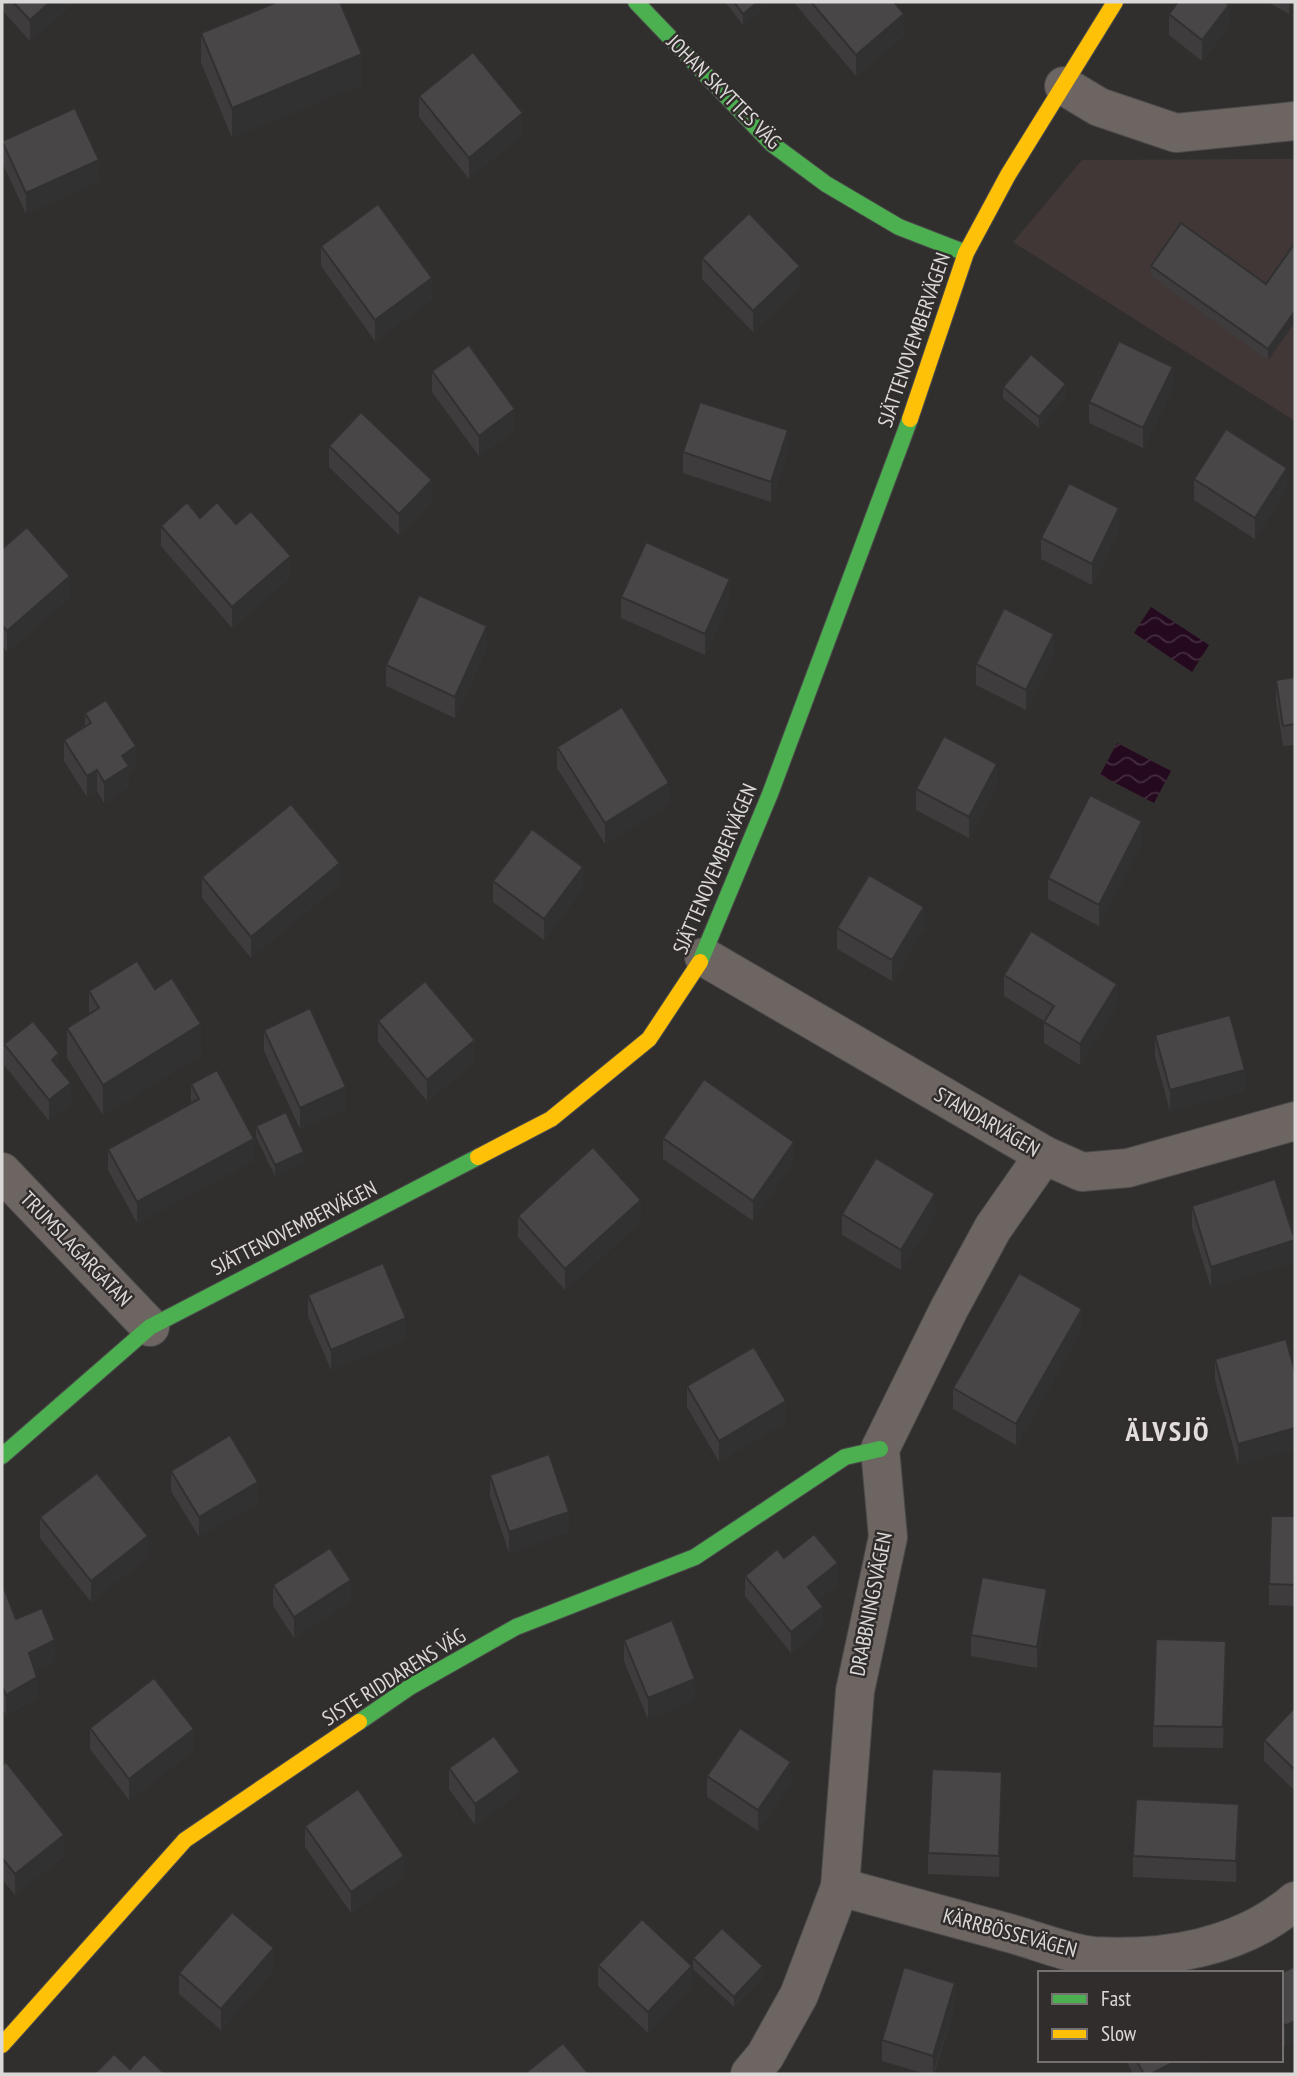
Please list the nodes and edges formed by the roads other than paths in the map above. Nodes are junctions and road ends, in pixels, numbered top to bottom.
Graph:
1 (636, 2) edge
2 (1115, 2) edge
3 (1064, 86) junction
4 (1295, 121) edge
5 (965, 253) junction
6 (704, 957) junction
7 (1295, 1121) edge
8 (1044, 1155) junction
9 (2, 1172) edge
10 (150, 1326) junction
11 (880, 1449) junction
12 (2, 1456) edge
13 (840, 1887) junction
14 (1295, 1901) edge
15 (2, 2045) edge
16 (750, 2074) edge

1 - 5 street, JOHAN SKYTTES VÄG
2 - 3 street, SJÄTTENOVEMBERVÄGEN
3 - 4 street
3 - 5 street, SJÄTTENOVEMBERVÄGEN
5 - 6 street, SJÄTTENOVEMBERVÄGEN
6 - 8 street, STANDARVÄGEN
6 - 10 street, SJÄTTENOVEMBERVÄGEN
7 - 8 street, STANDARVÄGEN
8 - 11 street
9 - 10 street, TRUMSLAGARGATAN
10 - 12 street, SJÄTTENOVEMBERVÄGEN
11 - 13 street, DRABBNINGSVÄGEN
11 - 15 street, SISTE RIDDARENS VÄG
13 - 14 street, KÄRRBÖSSEVÄGEN
13 - 16 street, DRABBNINGSVÄGEN

